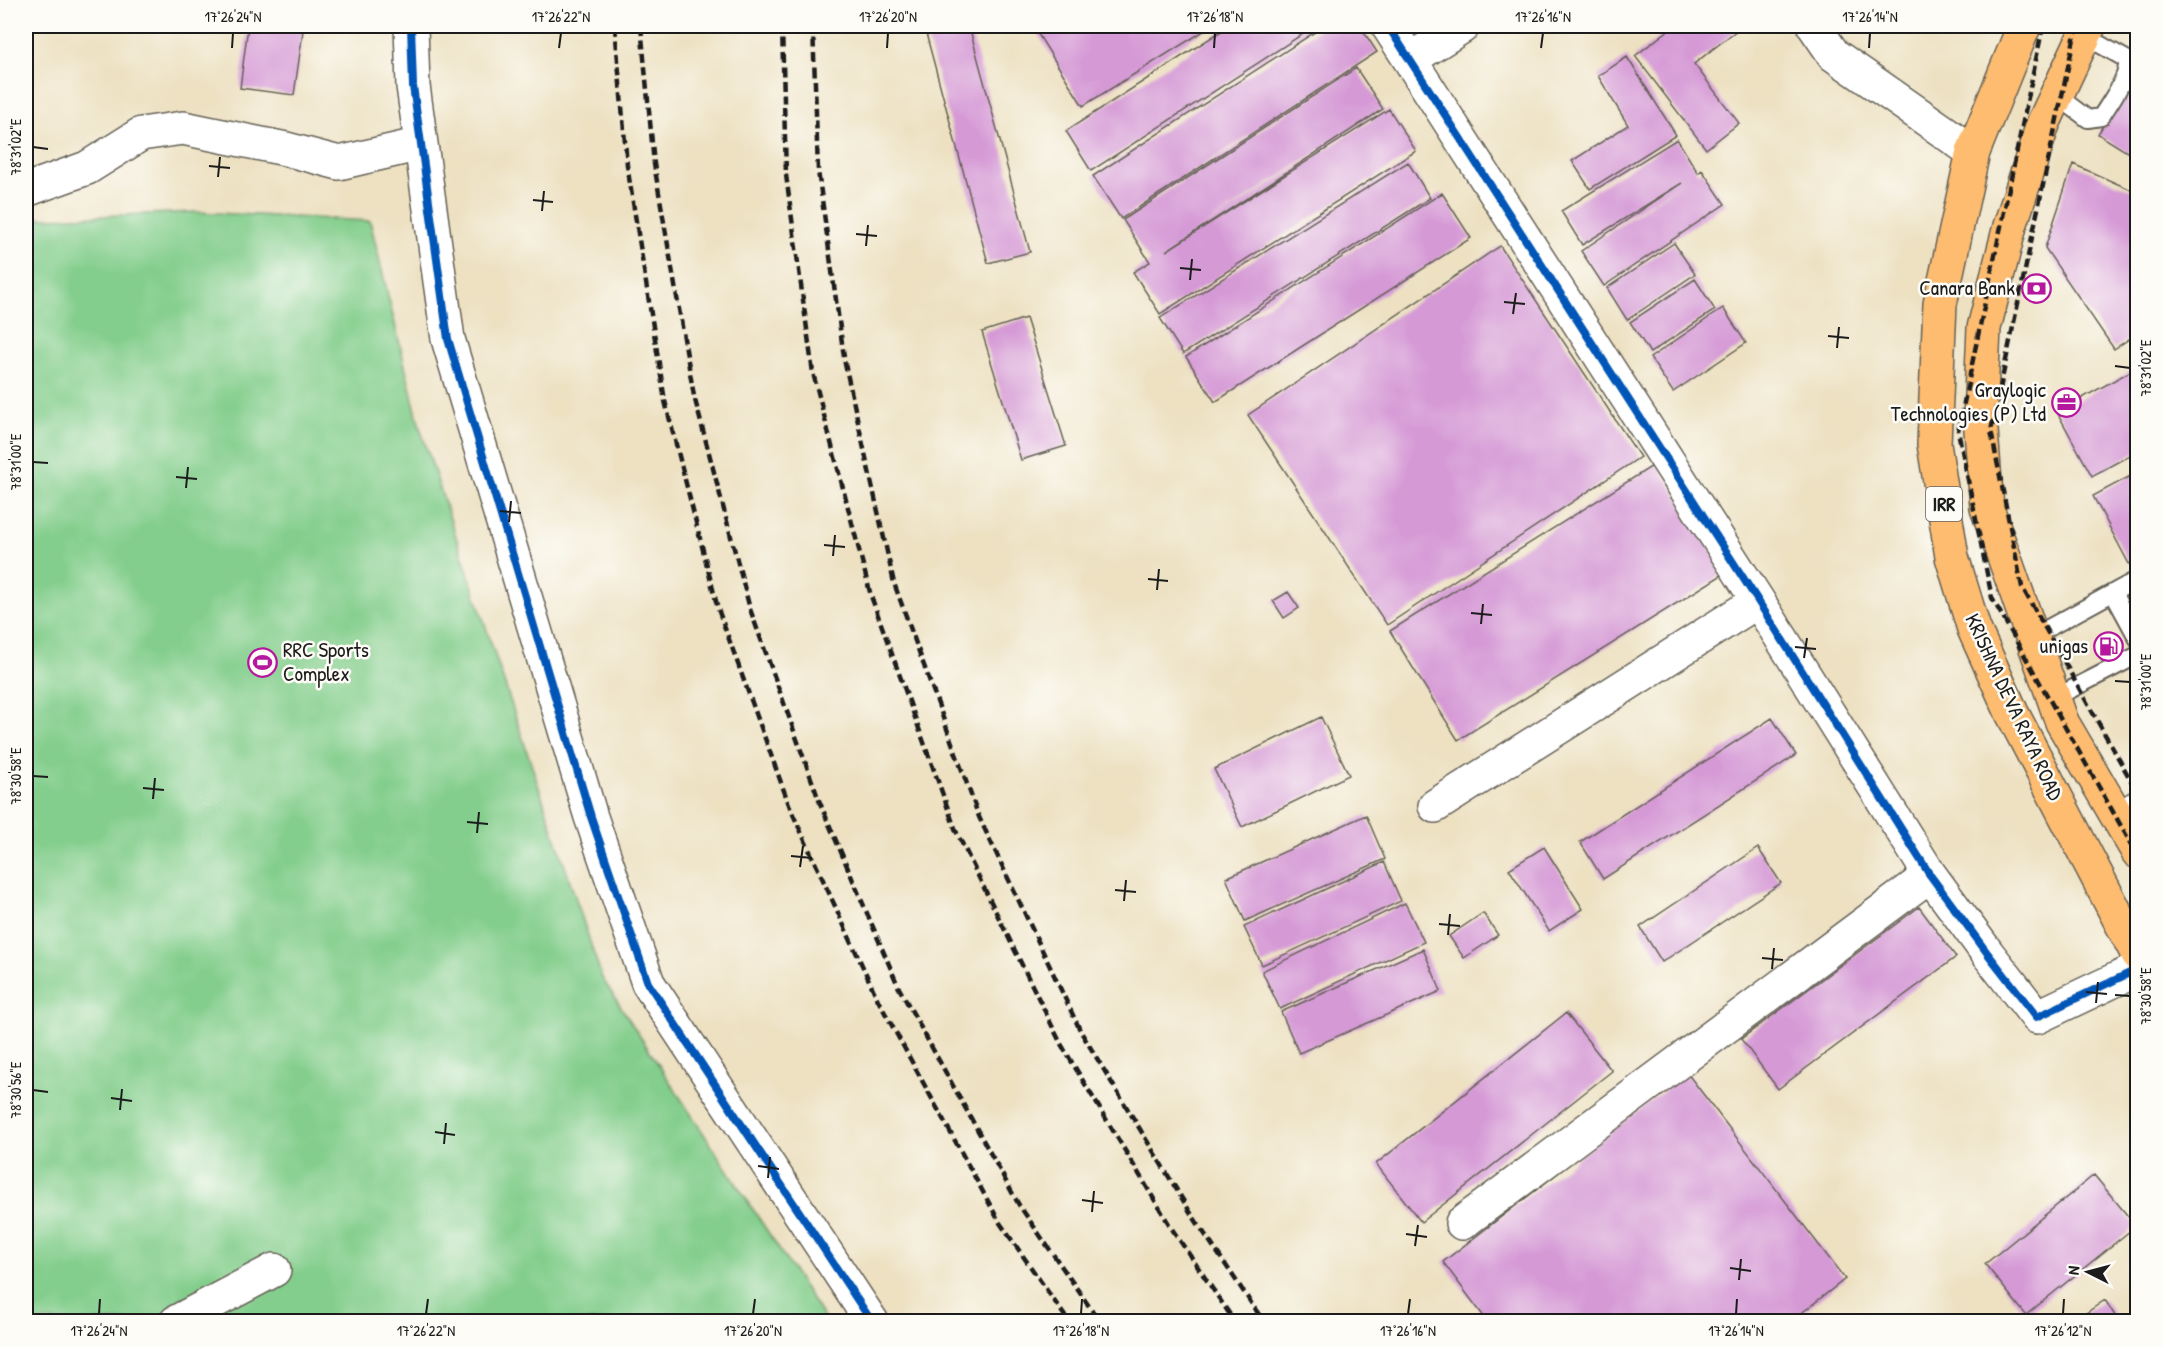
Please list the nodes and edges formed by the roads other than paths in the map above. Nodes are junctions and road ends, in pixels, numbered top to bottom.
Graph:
1 (411, 26) edge
2 (1388, 26) edge
3 (1463, 26) edge
4 (1814, 26) edge
5 (2024, 26) edge
6 (2086, 30) edge
7 (1411, 59) junction
8 (2056, 95) junction
9 (421, 144) junction
10 (1973, 152) junction
11 (26, 190) edge
12 (2138, 579) edge
13 (2113, 593) junction
14 (1758, 601) junction
15 (2032, 636) junction
16 (2138, 639) edge
17 (2138, 655) edge
18 (2054, 698) junction
19 (1436, 806) dead end
20 (2128, 813) edge
21 (2138, 852) edge
22 (1930, 875) junction
23 (2138, 955) edge
24 (2138, 969) edge
25 (1462, 1223) dead end
26 (274, 1270) dead end
27 (176, 1322) edge
28 (872, 1322) edge

1 - 9 street
2 - 7 street
3 - 7 street
4 - 10 street
5 - 10 main road, KRISHNA DEVA RAYA ROAD / IRR
6 - 8 main road, KRISHNA DEVA RAYA ROAD / IRR
6 - 8 lane
7 - 14 street
8 - 15 main road, KRISHNA DEVA RAYA ROAD / IRR
9 - 11 street
9 - 28 street
10 - 23 main road, KRISHNA DEVA RAYA ROAD / IRR
12 - 13 lane
13 - 15 lane
13 - 16 lane
14 - 19 street
14 - 22 street
15 - 18 main road, KRISHNA DEVA RAYA ROAD / IRR
17 - 18 lane
18 - 20 main road, KRISHNA DEVA RAYA ROAD / IRR
20 - 21 main road, KRISHNA DEVA RAYA ROAD / IRR
22 - 24 street
22 - 25 street
26 - 27 street

